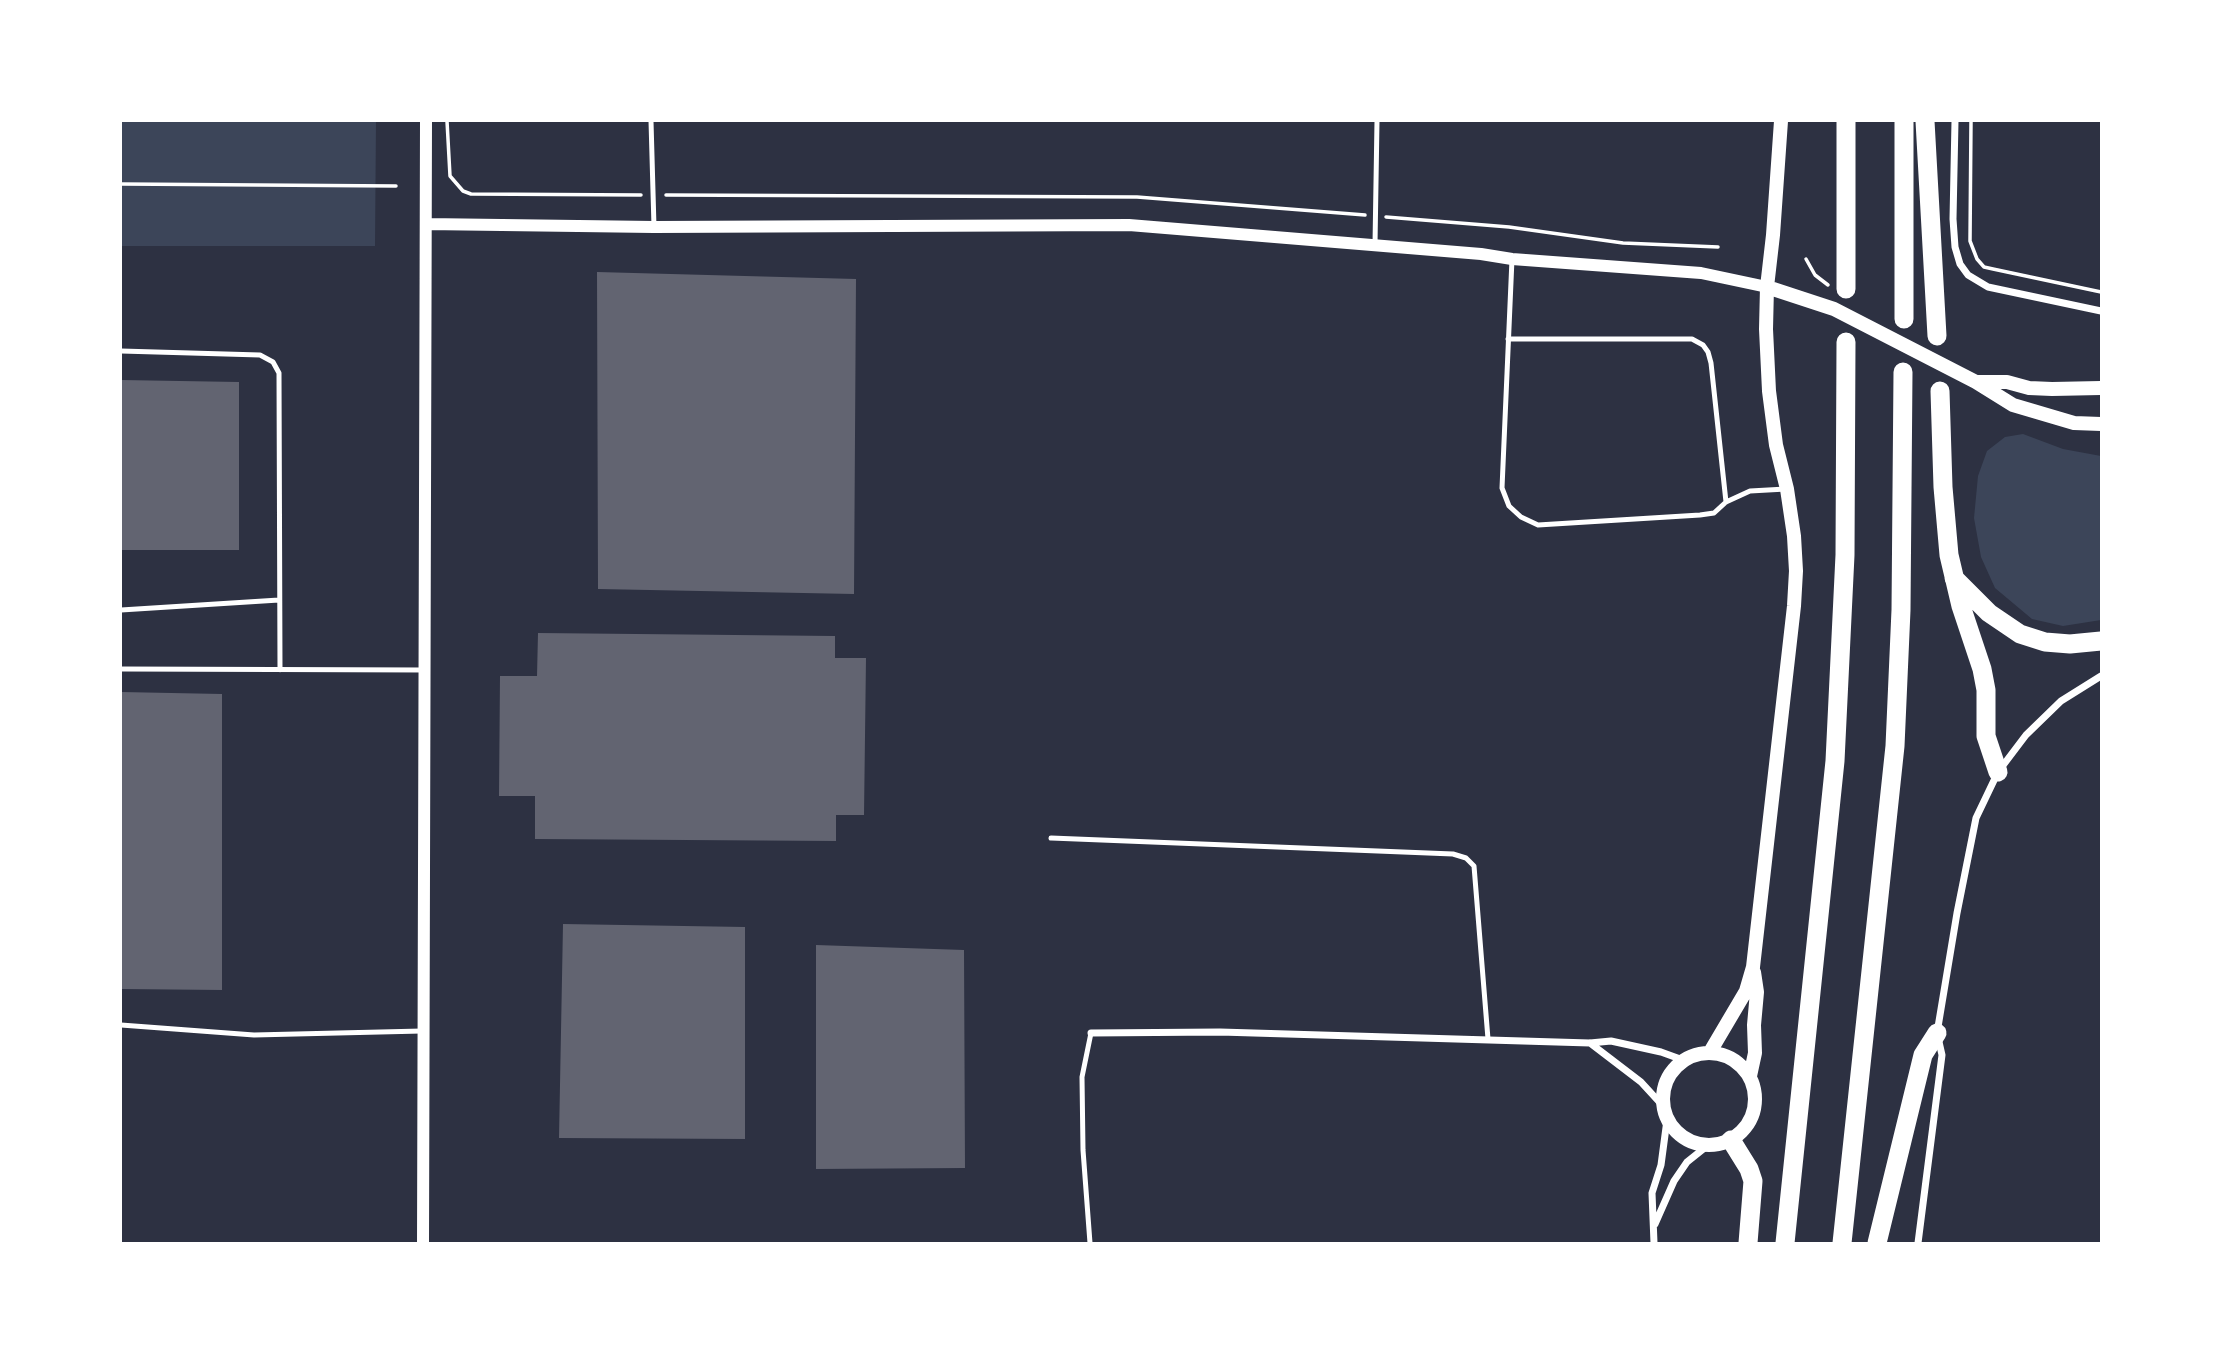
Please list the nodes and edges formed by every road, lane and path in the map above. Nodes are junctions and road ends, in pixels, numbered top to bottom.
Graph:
1 (426, 121) edge
2 (447, 121) edge
3 (651, 121) edge
4 (1377, 121) edge
5 (1781, 121) edge
6 (1846, 121) edge
7 (1904, 121) edge
8 (1925, 121) edge
9 (1955, 121) edge
10 (1971, 121) edge
11 (121, 184) edge
12 (396, 186) dead end
13 (653, 195) junction
14 (1375, 216) junction
15 (426, 224) junction
16 (654, 227) junction
17 (1375, 245) junction
18 (1718, 247) dead end
19 (1512, 259) junction
20 (1806, 259) dead end
21 (1824, 283) dead end
22 (1767, 287) junction
23 (1846, 289) dead end
24 (2101, 292) edge
25 (2101, 311) edge
26 (1904, 319) dead end
27 (1937, 336) dead end
28 (1508, 339) junction
29 (1846, 342) dead end
30 (121, 351) edge
31 (1903, 372) dead end
32 (1976, 382) junction
33 (2101, 388) edge
34 (1940, 391) dead end
35 (2101, 424) edge
36 (1787, 488) junction
37 (1726, 502) junction
38 (1954, 578) junction
39 (279, 600) junction
40 (121, 610) edge
41 (2101, 641) edge
42 (121, 669) edge
43 (280, 670) junction
44 (425, 670) junction
45 (2101, 676) edge
46 (1998, 772) junction
47 (1051, 838) dead end
48 (1753, 967) junction
49 (121, 1025) edge
50 (423, 1031) junction
51 (1091, 1033) joint
52 (1937, 1033) junction
53 (1488, 1039) junction
54 (1590, 1043) junction
55 (1710, 1052) junction
56 (1683, 1060) junction
57 (1750, 1076) junction
58 (1665, 1113) junction
59 (1731, 1140) junction
60 (1707, 1146) junction
61 (1654, 1228) junction
62 (424, 1243) edge
63 (1090, 1243) edge
64 (1654, 1243) edge
65 (1748, 1243) edge
66 (1784, 1243) edge
67 (1842, 1243) edge
68 (1877, 1243) edge
69 (1918, 1243) edge

1 - 15 street
2 - 13 path
3 - 13 lane
4 - 14 lane
5 - 22 main road
6 - 23 highway
7 - 26 highway
8 - 27 highway
9 - 25 street
10 - 24 path
11 - 12 path
13 - 14 path
13 - 16 lane
14 - 17 lane
14 - 18 path
15 - 16 street
15 - 44 street
16 - 17 street
17 - 19 street
19 - 22 street
19 - 28 lane
20 - 21 path
22 - 32 main road
22 - 36 main road
28 - 37 lane
28 - 37 lane
29 - 66 highway
30 - 39 lane
31 - 67 highway
32 - 33 main road
32 - 35 main road
34 - 38 highway
36 - 37 lane
36 - 48 main road
38 - 41 highway
38 - 46 highway
39 - 40 lane
39 - 43 lane
42 - 43 lane
43 - 44 lane
44 - 50 street
45 - 46 street
46 - 52 street
47 - 53 lane
48 - 55 main road
48 - 57 main road
49 - 50 lane
50 - 62 street
51 - 53 street
51 - 63 lane
52 - 68 highway
52 - 69 street
53 - 54 street
54 - 56 street
54 - 58 street
55 - 56 main road
55 - 57 main road
56 - 58 main road
57 - 59 main road
58 - 60 main road
58 - 61 street
59 - 60 main road
59 - 65 highway
60 - 61 street
61 - 64 street

